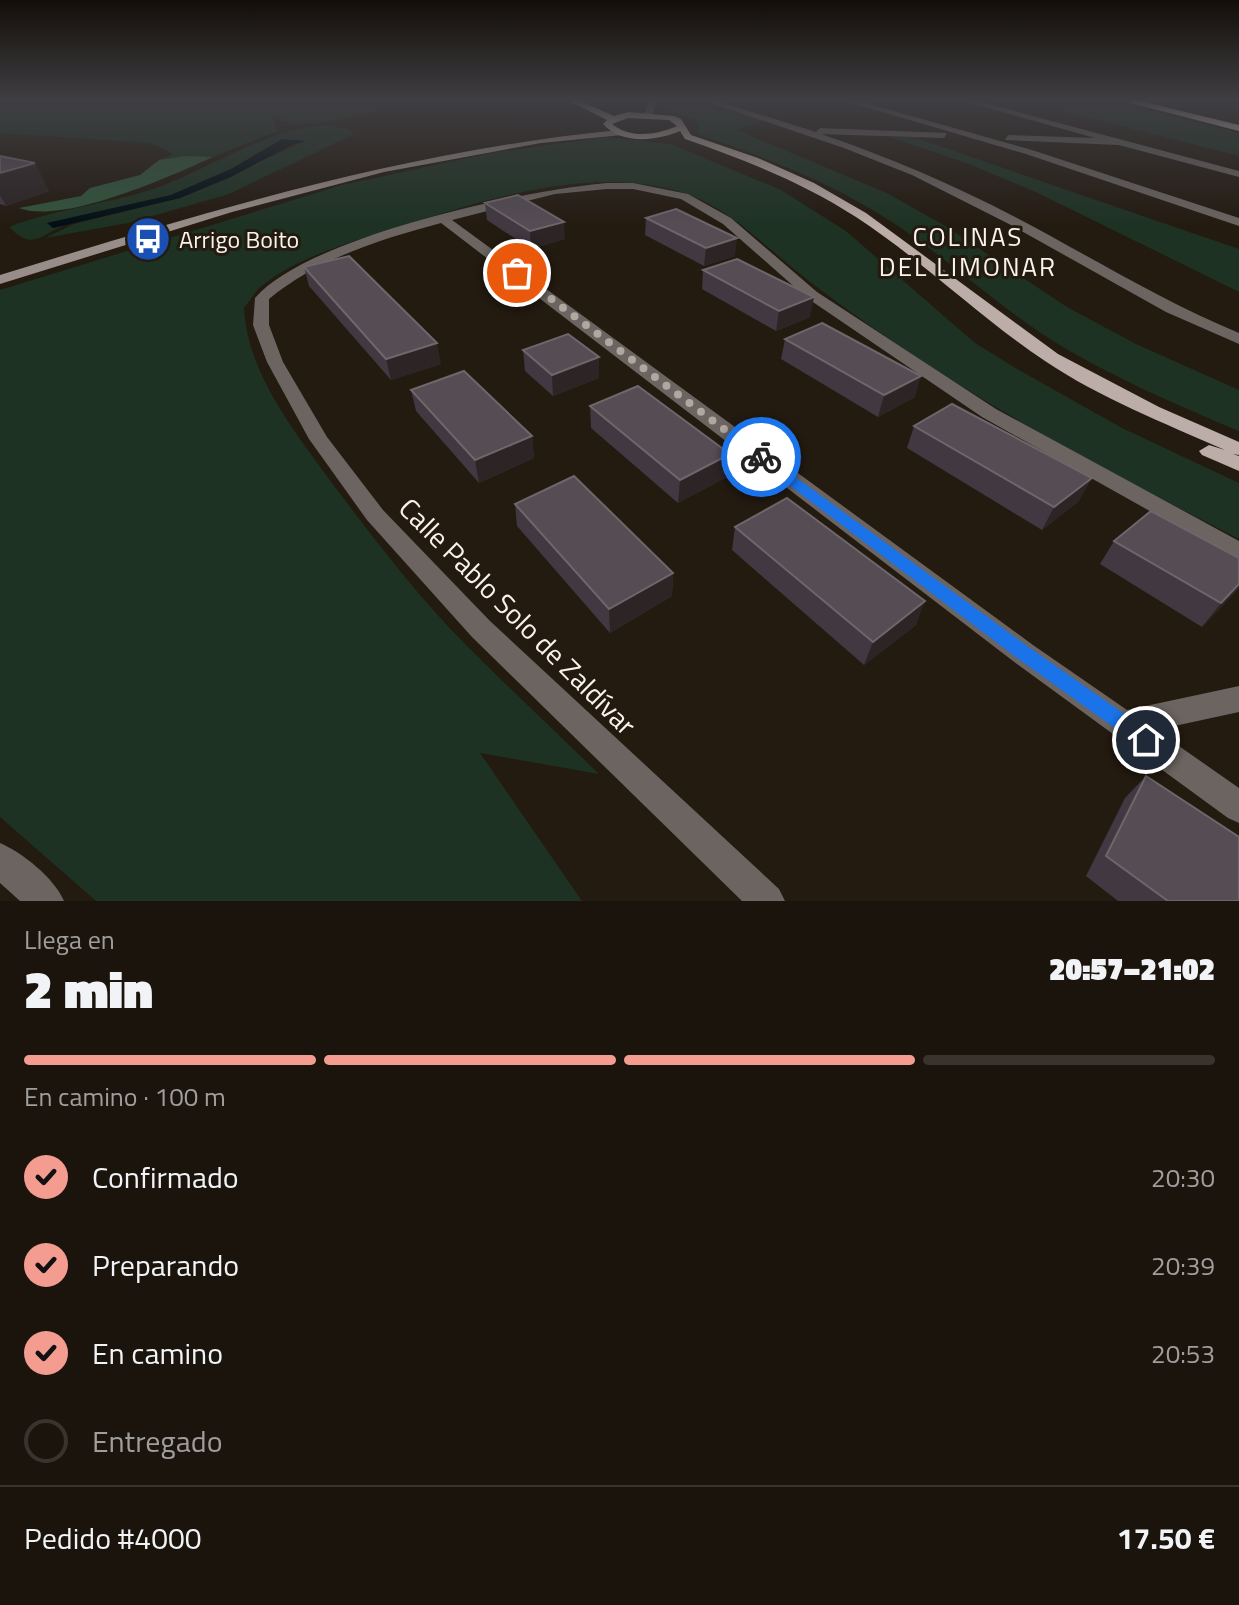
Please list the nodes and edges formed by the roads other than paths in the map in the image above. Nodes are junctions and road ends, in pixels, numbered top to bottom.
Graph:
1 (492, 143) edge
2 (529, 143) edge
3 (687, 143) edge
4 (705, 143) edge
5 (836, 143) edge
6 (997, 143) edge
7 (1130, 143) edge
8 (1239, 174) edge
9 (443, 219) junction
10 (1239, 222) edge
11 (2, 272) edge
12 (1239, 339) edge
13 (1239, 449) edge
14 (1239, 464) edge
15 (1239, 552) edge
16 (1239, 699) edge
17 (1125, 724) junction
18 (1239, 807) edge
19 (0, 860) edge
20 (46, 901) edge
21 (767, 901) edge

1 - 11 main road
2 - 11 main road
3 - 14 main road
4 - 13 main road
5 - 12 street
6 - 10 street
7 - 8 street
9 - 15 street, Calle Pablo Solo de Zaldívar
9 - 17 street
9 - 21 street, Calle Pablo Solo de Zaldívar
16 - 17 street
17 - 18 street
19 - 20 street

